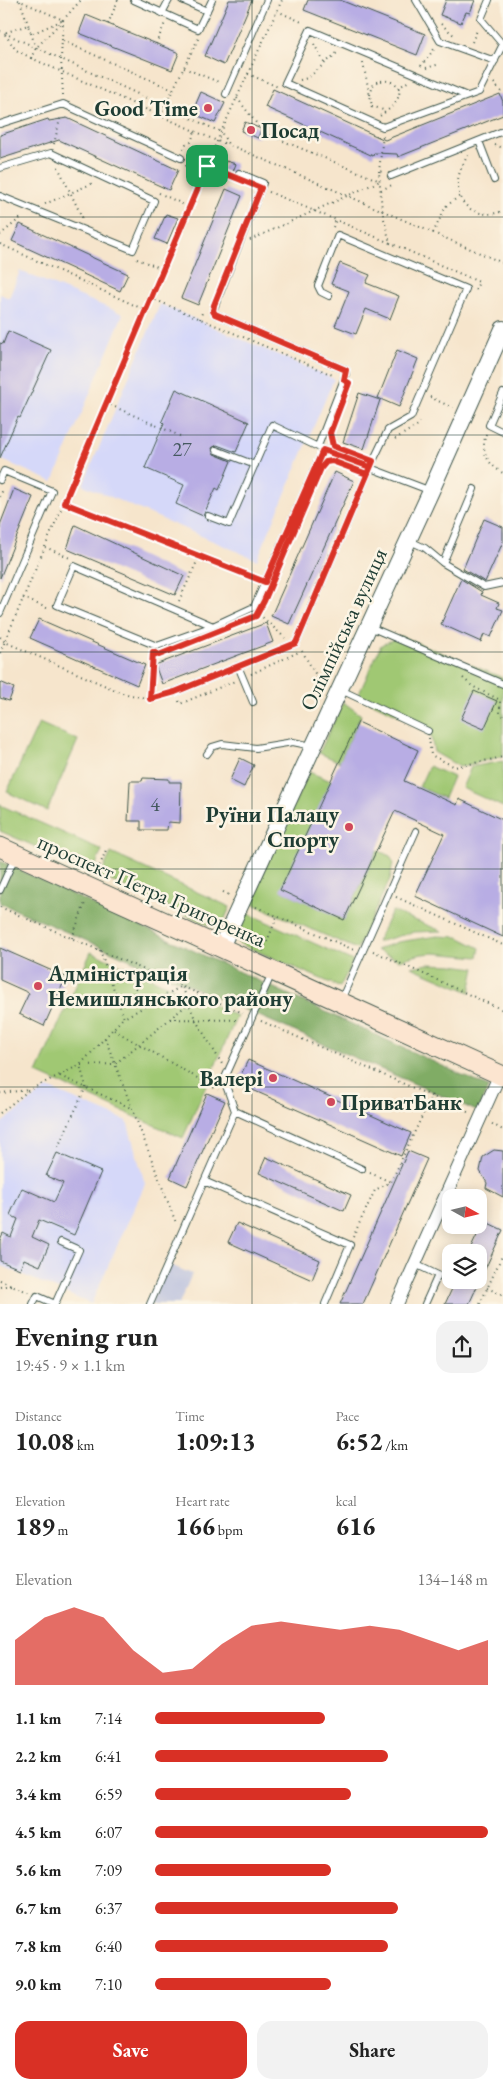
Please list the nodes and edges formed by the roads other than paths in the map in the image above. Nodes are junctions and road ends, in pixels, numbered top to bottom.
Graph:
1 (134, 0) edge
2 (169, 0) edge
3 (182, 0) edge
4 (212, 0) edge
5 (267, 0) edge
6 (416, 0) edge
7 (489, 0) edge
8 (207, 11) junction
9 (165, 14) junction
10 (503, 44) edge
11 (495, 61) junction
12 (226, 94) dead end
13 (467, 96) junction
14 (0, 124) edge
15 (503, 132) edge
16 (479, 141) junction
17 (181, 158) dead end
18 (0, 168) edge
19 (239, 173) dead end
20 (391, 176) road end
21 (494, 180) dead end
22 (0, 196) edge
23 (329, 296) dead end
24 (503, 329) edge
25 (503, 393) edge
26 (503, 432) edge
27 (320, 448) junction
28 (216, 450) dead end
29 (255, 465) junction
30 (370, 467) junction
31 (2, 470) edge
32 (0, 480) edge
33 (474, 489) dead end
34 (432, 491) junction
35 (208, 516) dead end
36 (408, 540) junction
37 (442, 563) junction
38 (503, 583) edge
39 (0, 613) edge
40 (213, 626) junction
41 (369, 626) junction
42 (238, 666) junction
43 (503, 684) edge
44 (340, 690) junction
45 (175, 692) road end
46 (253, 702) dead end
47 (428, 731) road end
48 (314, 746) junction
49 (207, 754) dead end
50 (416, 831) dead end
51 (8, 851) edge
52 (0, 890) edge
53 (221, 946) junction
54 (273, 970) junction
55 (340, 1001) junction
56 (502, 1075) edge
57 (235, 1111) junction
58 (362, 1169) road end
59 (204, 1181) junction
60 (61, 1242) dead end
61 (415, 1264) junction
62 (33, 1304) edge
63 (55, 1304) edge
64 (150, 1304) edge
65 (325, 1304) edge
66 (397, 1304) edge
67 (425, 1304) edge

1 - 9 lane
2 - 9 lane
3 - 8 lane
4 - 8 lane
5 - 12 lane
6 - 11 lane
7 - 10 lane
8 - 9 lane
10 - 11 lane
11 - 13 lane
13 - 13 lane
14 - 17 lane
15 - 16 lane
16 - 20 lane
16 - 21 lane
18 - 22 lane
19 - 27 lane
23 - 30 lane
24 - 34 street, Олімпійська вулиця
25 - 26 lane
27 - 29 lane
27 - 30 lane
27 - 40 lane
28 - 29 lane
29 - 35 lane
30 - 34 lane
30 - 42 lane
31 - 32 lane
31 - 39 lane
33 - 37 lane
34 - 36 street, Олімпійська вулиця
36 - 37 lane
36 - 41 street, Олімпійська вулиця
37 - 38 lane
40 - 40 lane
41 - 43 lane
41 - 44 street, Олімпійська вулиця
42 - 45 lane
42 - 46 lane
44 - 47 lane
44 - 48 street, Олімпійська вулиця
48 - 49 lane
48 - 53 street, Олімпійська вулиця
50 - 55 lane
51 - 52 lane
51 - 53 main road, проспект Петра Григоренка
53 - 54 main road, проспект Петра Григоренка
54 - 55 main road, проспект Петра Григоренка
54 - 57 lane
55 - 56 main road, проспект Петра Григоренка
56 - 61 street
57 - 58 lane
57 - 59 lane
59 - 64 lane
59 - 65 lane
60 - 63 lane
61 - 66 street
61 - 67 lane
62 - 63 lane

